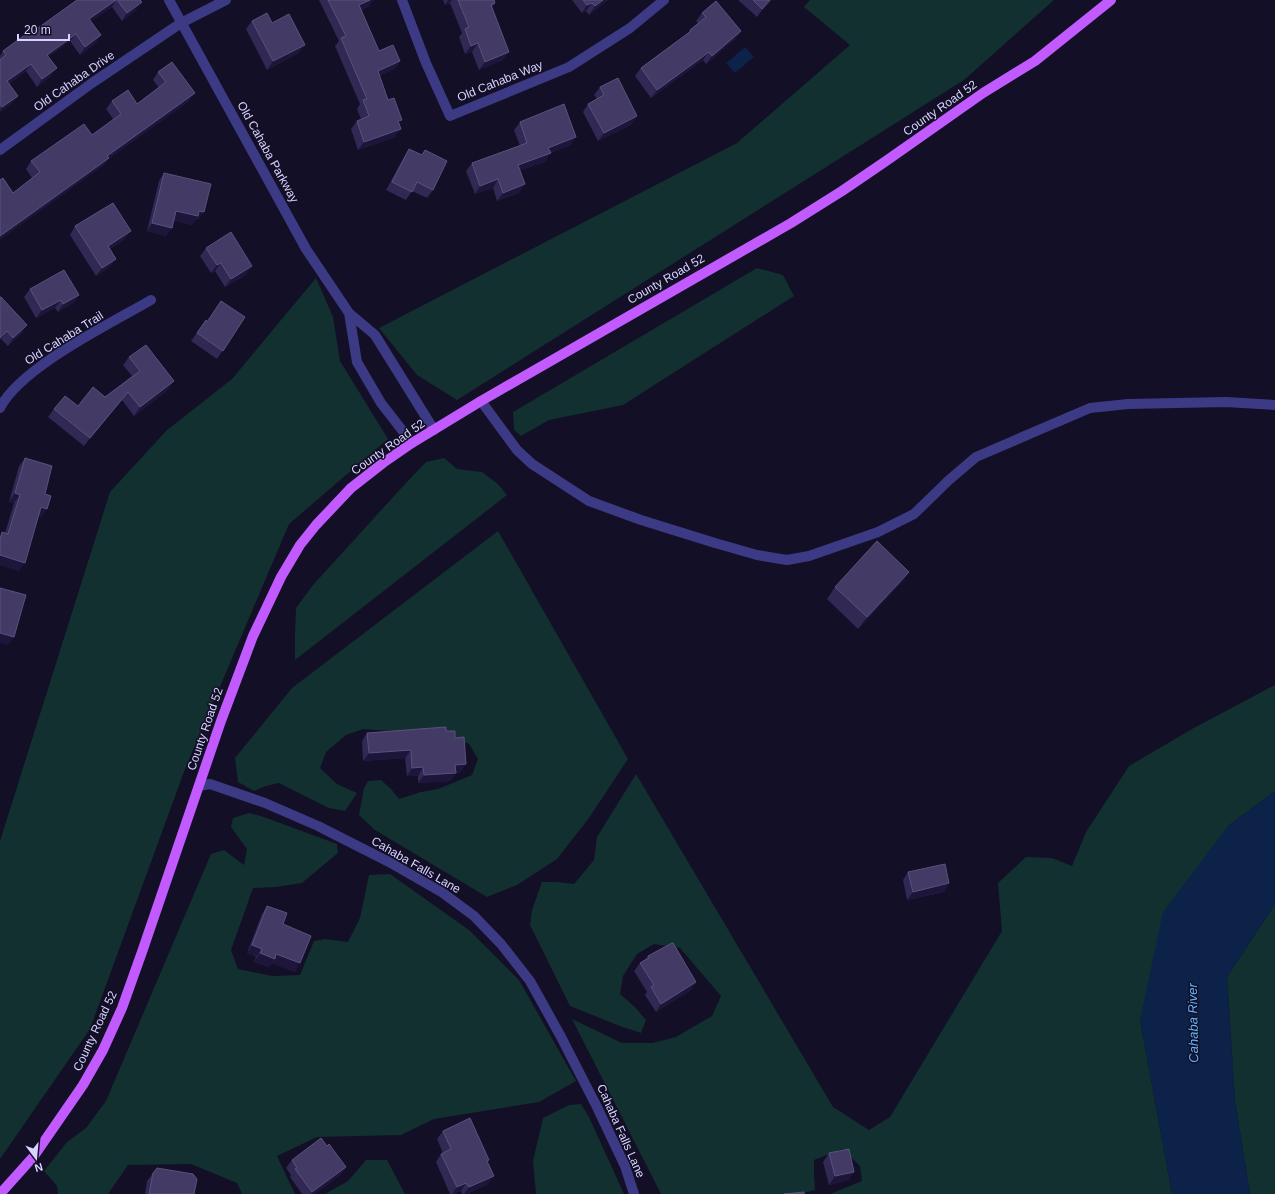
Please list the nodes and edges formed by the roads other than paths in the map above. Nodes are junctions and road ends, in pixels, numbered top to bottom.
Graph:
1 (169, 0) edge
2 (226, 0) edge
3 (402, 0) edge
4 (664, 0) edge
5 (1111, 0) edge
6 (181, 23) junction
7 (0, 150) edge
8 (151, 300) dead end
9 (349, 314) junction
10 (481, 401) junction
11 (1275, 405) edge
12 (0, 408) edge
13 (434, 430) junction
14 (412, 443) junction
15 (199, 786) junction
16 (0, 1194) edge
17 (634, 1194) edge

1 - 6 street, Old Cahaba Parkway
2 - 6 street, Old Cahaba Drive
3 - 4 street, Old Cahaba Way
5 - 10 main road, County Road 52
6 - 7 street, Old Cahaba Drive
6 - 9 street, Old Cahaba Parkway
8 - 12 street, Old Cahaba Trail
9 - 13 street, Old Cahaba Parkway
9 - 14 street, Old Cahaba Parkway
10 - 11 street
10 - 13 main road, County Road 52
13 - 14 main road, County Road 52
14 - 15 main road, County Road 52
15 - 16 main road, County Road 52
15 - 17 street, Cahaba Falls Lane

